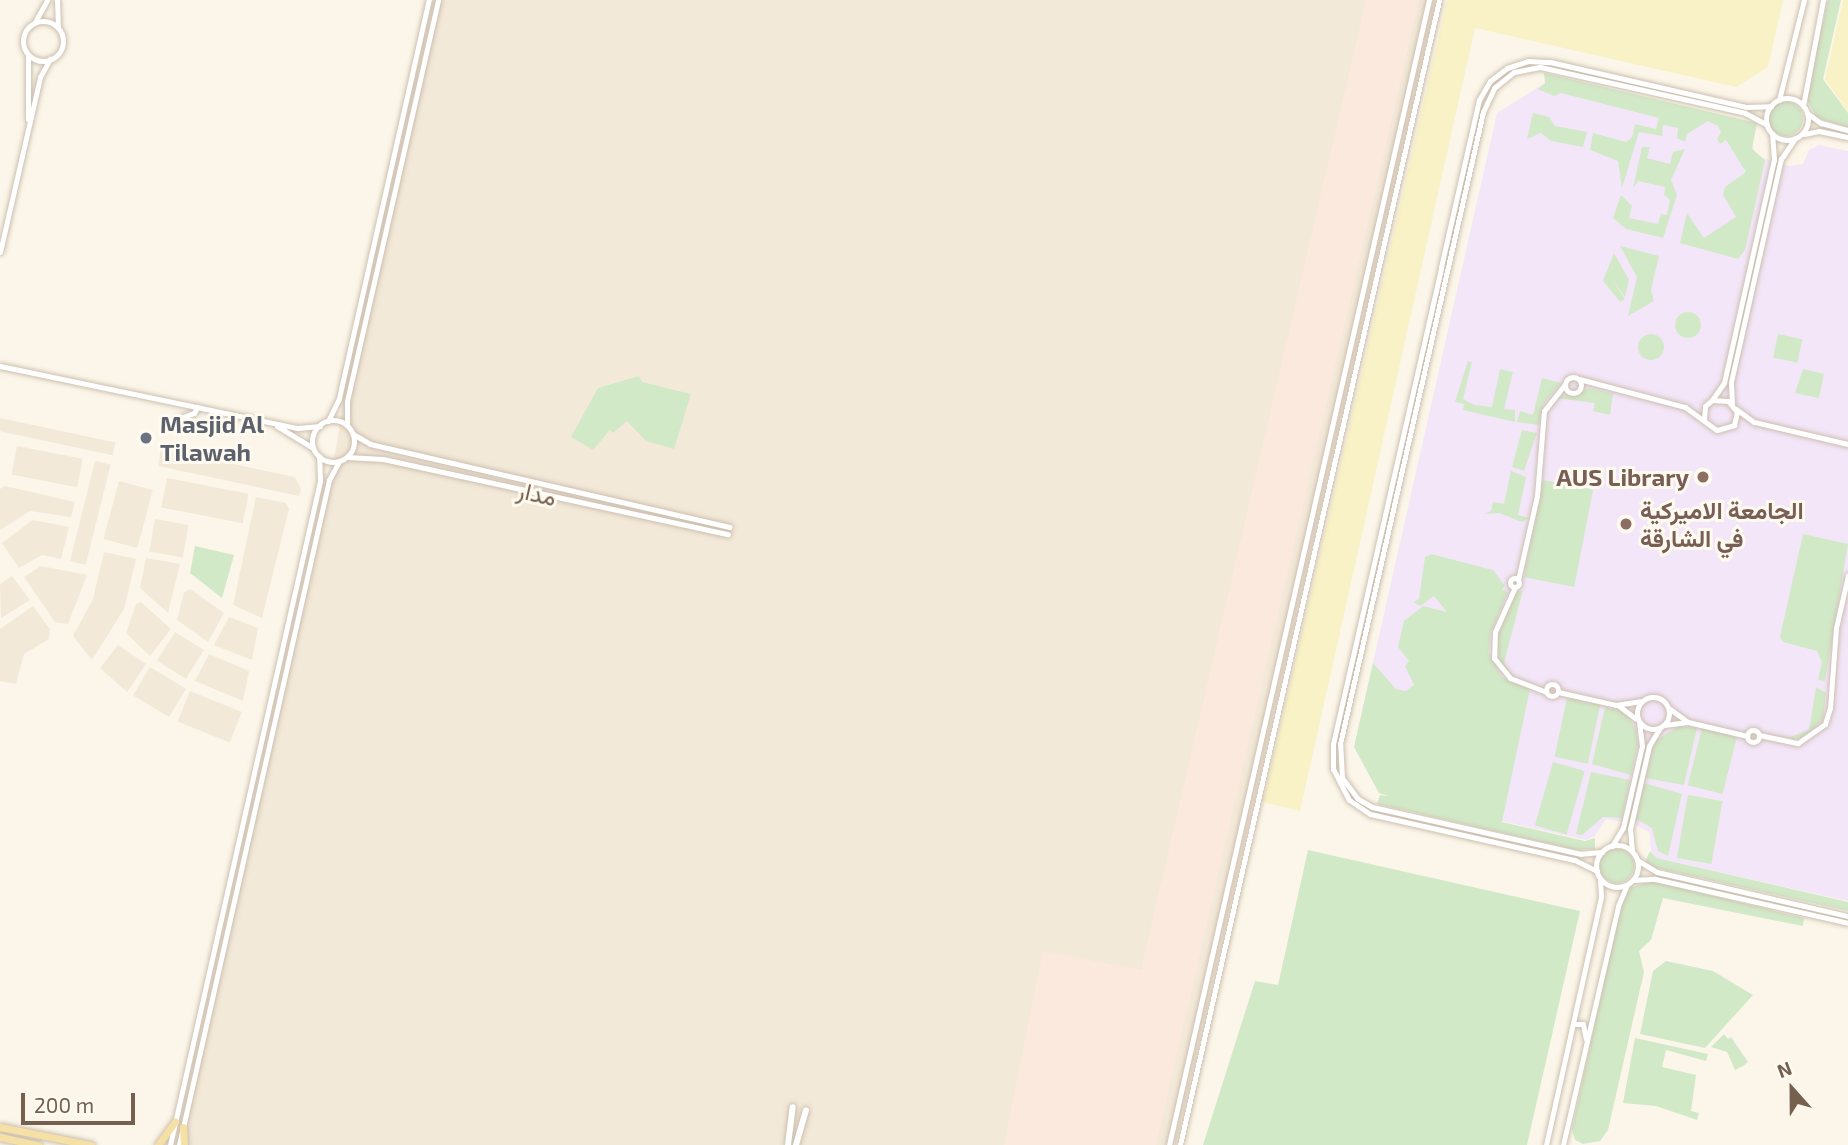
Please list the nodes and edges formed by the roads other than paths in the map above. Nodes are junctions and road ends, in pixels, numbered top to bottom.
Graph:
1 (47, 0) edge
2 (57, 0) edge
3 (429, 0) edge
4 (438, 0) edge
5 (1429, 0) edge
6 (1439, 0) edge
7 (1804, 0) edge
8 (1824, 0) edge
9 (35, 22) junction
10 (58, 28) junction
11 (27, 54) junction
12 (50, 59) junction
13 (1779, 100) junction
14 (1771, 106) junction
15 (1803, 106) junction
16 (1807, 113) junction
17 (29, 122) junction
18 (1766, 124) junction
19 (1848, 130) edge
20 (1772, 134) junction
21 (1798, 137) junction
22 (1848, 137) edge
23 (1778, 158) junction
24 (0, 252) edge
25 (1441, 267) junction
26 (1447, 271) junction
27 (1740, 328) junction
28 (0, 366) edge
29 (1579, 379) junction
30 (1565, 384) junction
31 (1592, 385) junction
32 (1581, 388) junction
33 (1558, 392) junction
34 (1569, 392) junction
35 (1711, 400) junction
36 (1734, 406) junction
37 (197, 407) junction
38 (1685, 407) junction
39 (178, 419) dead end
40 (254, 419) junction
41 (1704, 419) junction
42 (328, 421) junction
43 (1754, 422) junction
44 (347, 425) junction
45 (320, 426) junction
46 (1732, 427) junction
47 (353, 434) junction
48 (1848, 444) edge
49 (315, 450) junction
50 (319, 456) junction
51 (347, 457) junction
52 (339, 461) junction
53 (730, 527) dead end
54 (728, 534) dead end
55 (1379, 541) junction
56 (1383, 557) junction
57 (1848, 575) edge
58 (1643, 700) junction
59 (1616, 705) junction
60 (1668, 706) junction
61 (1638, 721) junction
62 (1688, 722) junction
63 (1662, 727) junction
64 (1626, 829) junction
65 (1612, 846) junction
66 (1632, 851) junction
67 (1602, 852) junction
68 (1637, 859) junction
69 (1597, 871) junction
70 (1600, 879) junction
71 (1630, 883) junction
72 (1848, 916) edge
73 (1848, 923) edge
74 (1573, 1024) junction
75 (1586, 1039) junction
76 (793, 1107) dead end
77 (806, 1110) dead end
78 (175, 1122) junction
79 (0, 1127) edge
80 (183, 1127) joint
81 (0, 1137) edge
82 (9, 1139) junction
83 (0, 1143) edge
84 (38, 1145) edge
85 (91, 1145) edge
86 (158, 1145) edge
87 (170, 1145) edge
88 (181, 1145) edge
89 (788, 1145) edge
90 (796, 1145) edge
91 (1170, 1145) edge
92 (1180, 1145) edge
93 (1546, 1145) edge
94 (1563, 1145) edge

1 - 9 street
2 - 10 street
3 - 42 street
4 - 44 street
5 - 91 street
6 - 92 street
7 - 13 street
8 - 15 street
9 - 10 street
9 - 11 street
10 - 12 street
11 - 12 street
11 - 17 street
12 - 17 street
13 - 14 street
13 - 15 street
14 - 18 street
14 - 25 street
15 - 16 street
16 - 19 street
16 - 21 street
17 - 24 street
18 - 20 street
18 - 26 street
20 - 21 street
20 - 23 street
21 - 22 street
21 - 23 street
23 - 27 street
25 - 26 street
25 - 55 street
26 - 56 street
27 - 35 street
27 - 36 street
28 - 37 street
29 - 30 street
29 - 31 street
29 - 32 street
30 - 33 street
30 - 34 street
31 - 32 street
31 - 38 street
32 - 34 street
33 - 34 street
33 - 59 street
35 - 36 street
35 - 38 street
35 - 41 street
36 - 43 street
36 - 46 street
37 - 39 street
37 - 40 street
38 - 41 street
40 - 45 street
40 - 49 street
41 - 46 street
42 - 44 street
42 - 45 street
43 - 46 street
43 - 48 street
44 - 47 street
45 - 49 street
47 - 51 street
47 - 53 street, مدار
49 - 50 street
50 - 52 street
50 - 78 street
51 - 52 street
51 - 54 street, مدار
52 - 80 street
55 - 56 street
55 - 69 street
56 - 67 street
57 - 62 street
58 - 59 street
58 - 60 street
58 - 61 street
59 - 61 street
60 - 62 street
60 - 63 street
61 - 63 street
61 - 64 street
62 - 63 street
63 - 64 street
64 - 65 street
64 - 66 street
65 - 66 street
65 - 67 street
66 - 68 street
67 - 69 street
68 - 71 street
68 - 72 street
69 - 70 street
70 - 71 street
70 - 74 street
71 - 73 street
71 - 75 street
74 - 75 street
74 - 93 street
75 - 94 street
76 - 89 main road
77 - 90 main road
78 - 86 main road
78 - 87 street
79 - 85 main road
80 - 88 main road
81 - 82 main road
82 - 83 main road
82 - 84 main road

